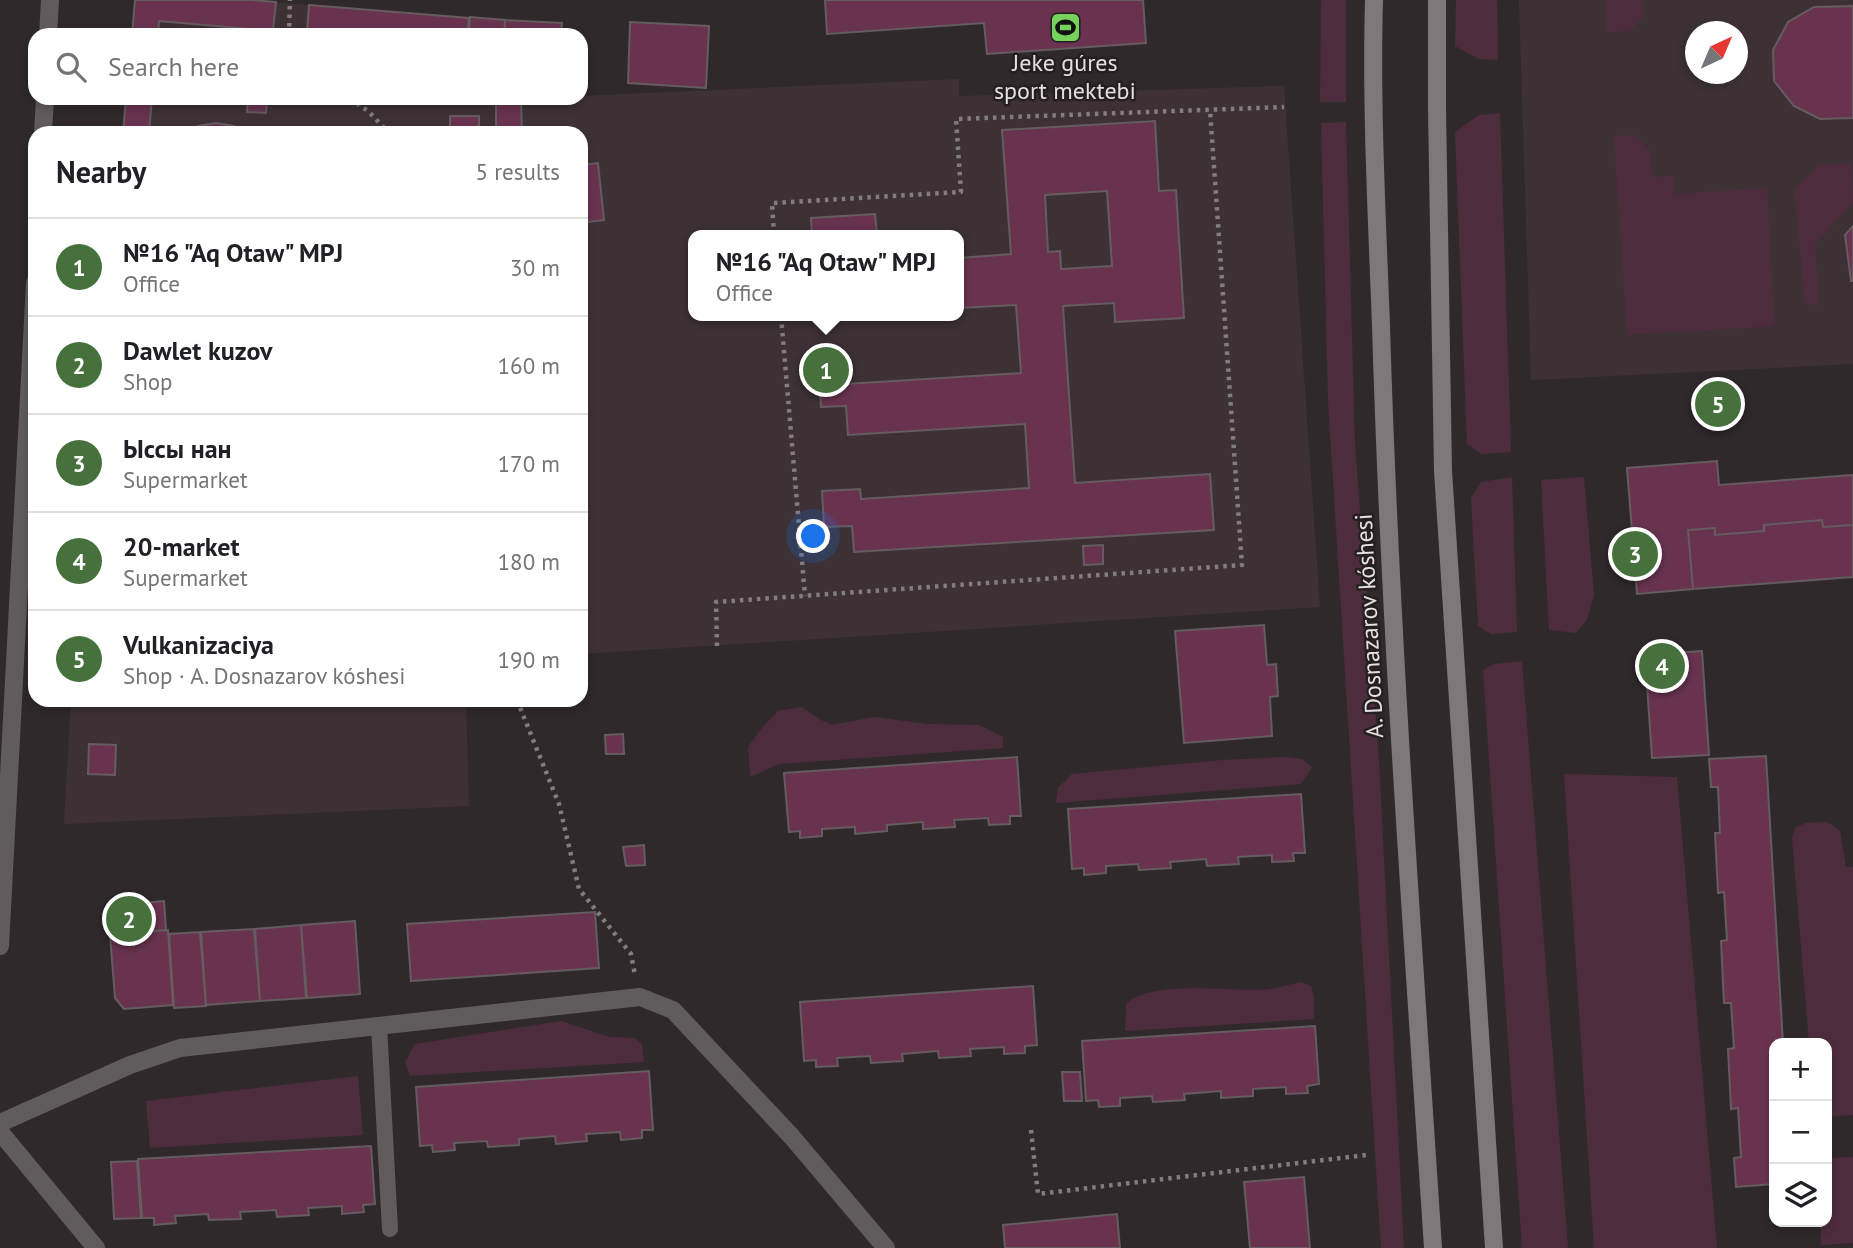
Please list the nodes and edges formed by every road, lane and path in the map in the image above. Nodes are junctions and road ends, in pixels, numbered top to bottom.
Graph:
1 (50, 0) edge
2 (290, 0) edge
3 (1374, 0) edge
4 (1437, 0) edge
5 (48, 28) edge
6 (289, 28) edge
7 (45, 105) edge
8 (360, 105) edge
9 (1284, 107) dead end
10 (1210, 110) junction
11 (43, 126) edge
12 (382, 126) edge
13 (774, 230) edge
14 (781, 321) edge
15 (28, 416) edge
16 (805, 596) junction
17 (717, 646) dead end
18 (520, 707) edge
19 (0, 946) edge
20 (640, 997) junction
21 (379, 1026) junction
22 (0, 1123) edge
23 (1031, 1130) dead end
24 (0, 1132) edge
25 (1366, 1155) dead end
26 (390, 1229) dead end
27 (96, 1248) edge
28 (886, 1248) edge
29 (1433, 1248) edge
30 (1494, 1248) edge

1 - 5 street
2 - 6 path
3 - 29 main road, A. Dosnazarov kóshesi
4 - 30 main road
7 - 11 street
8 - 12 path
9 - 10 path
10 - 13 path
10 - 16 path
14 - 16 path
15 - 19 street
16 - 17 path
18 - 20 path
20 - 21 street
20 - 28 street
21 - 22 street
21 - 26 lane
23 - 25 path
24 - 27 street

